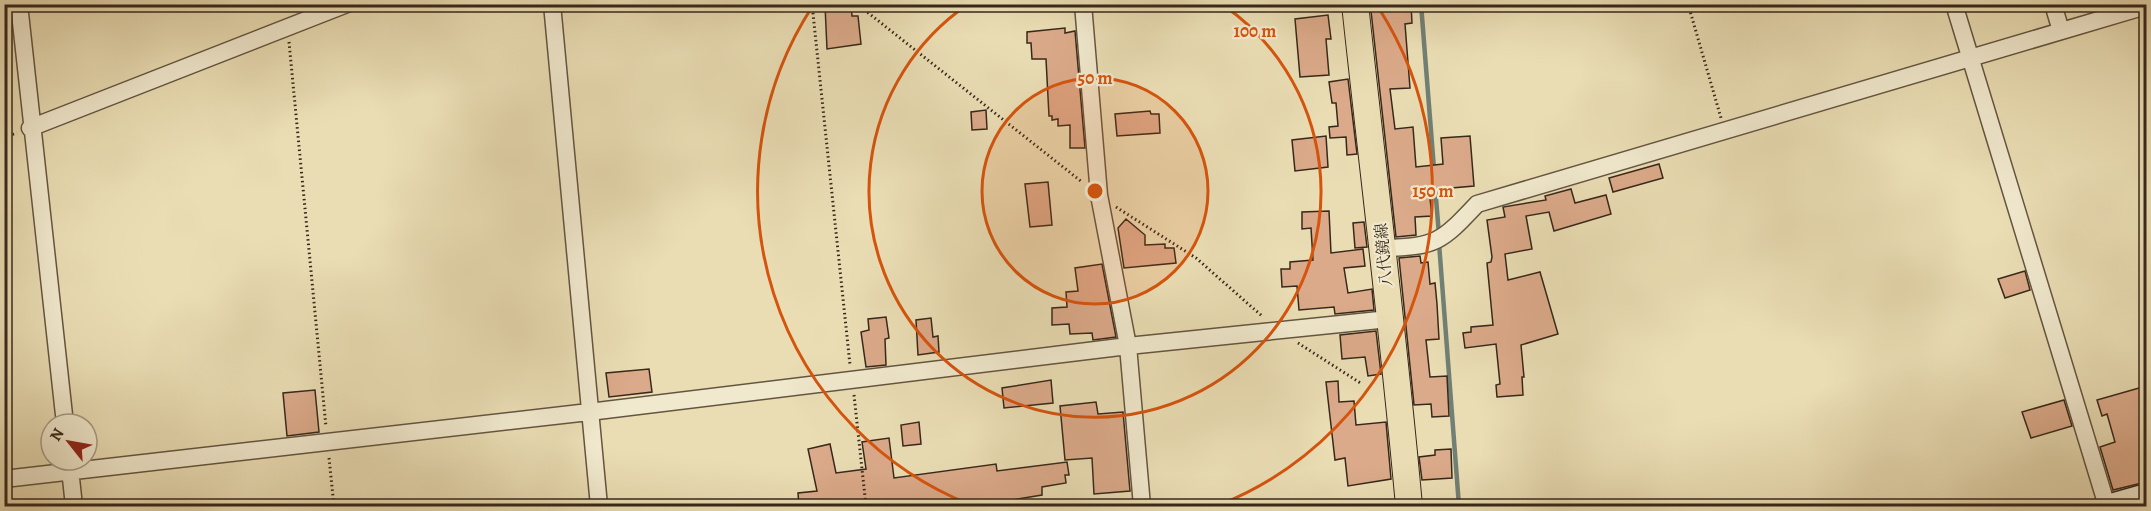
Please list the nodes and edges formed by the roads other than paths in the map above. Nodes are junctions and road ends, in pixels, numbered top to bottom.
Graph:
1 (19, 4) edge
2 (347, 4) edge
3 (552, 4) edge
4 (1083, 4) edge
5 (1355, 4) edge
6 (1954, 4) edge
7 (2053, 4) edge
8 (2146, 6) edge
9 (2061, 31) junction
10 (1970, 58) junction
11 (30, 128) junction
12 (1384, 248) junction
13 (1389, 319) junction
14 (1128, 346) junction
15 (64, 412) edge
16 (590, 412) junction
17 (99, 462) edge
18 (39, 471) edge
19 (71, 472) edge
20 (4, 478) edge
21 (2146, 495) edge
22 (74, 507) edge
23 (599, 507) edge
24 (1142, 507) edge
25 (1408, 507) edge
26 (2107, 507) edge

1 - 11 street
2 - 11 street
3 - 16 street
4 - 14 street
5 - 12 main road, 八代鏡線
6 - 10 street
7 - 9 street
8 - 9 street
9 - 10 street
10 - 12 street
10 - 26 street
11 - 15 street
12 - 13 main road, 八代鏡線
13 - 14 street
13 - 25 main road, 八代鏡線
14 - 16 street
14 - 24 street
16 - 17 street
16 - 23 street
18 - 20 street
19 - 22 street
21 - 26 street

